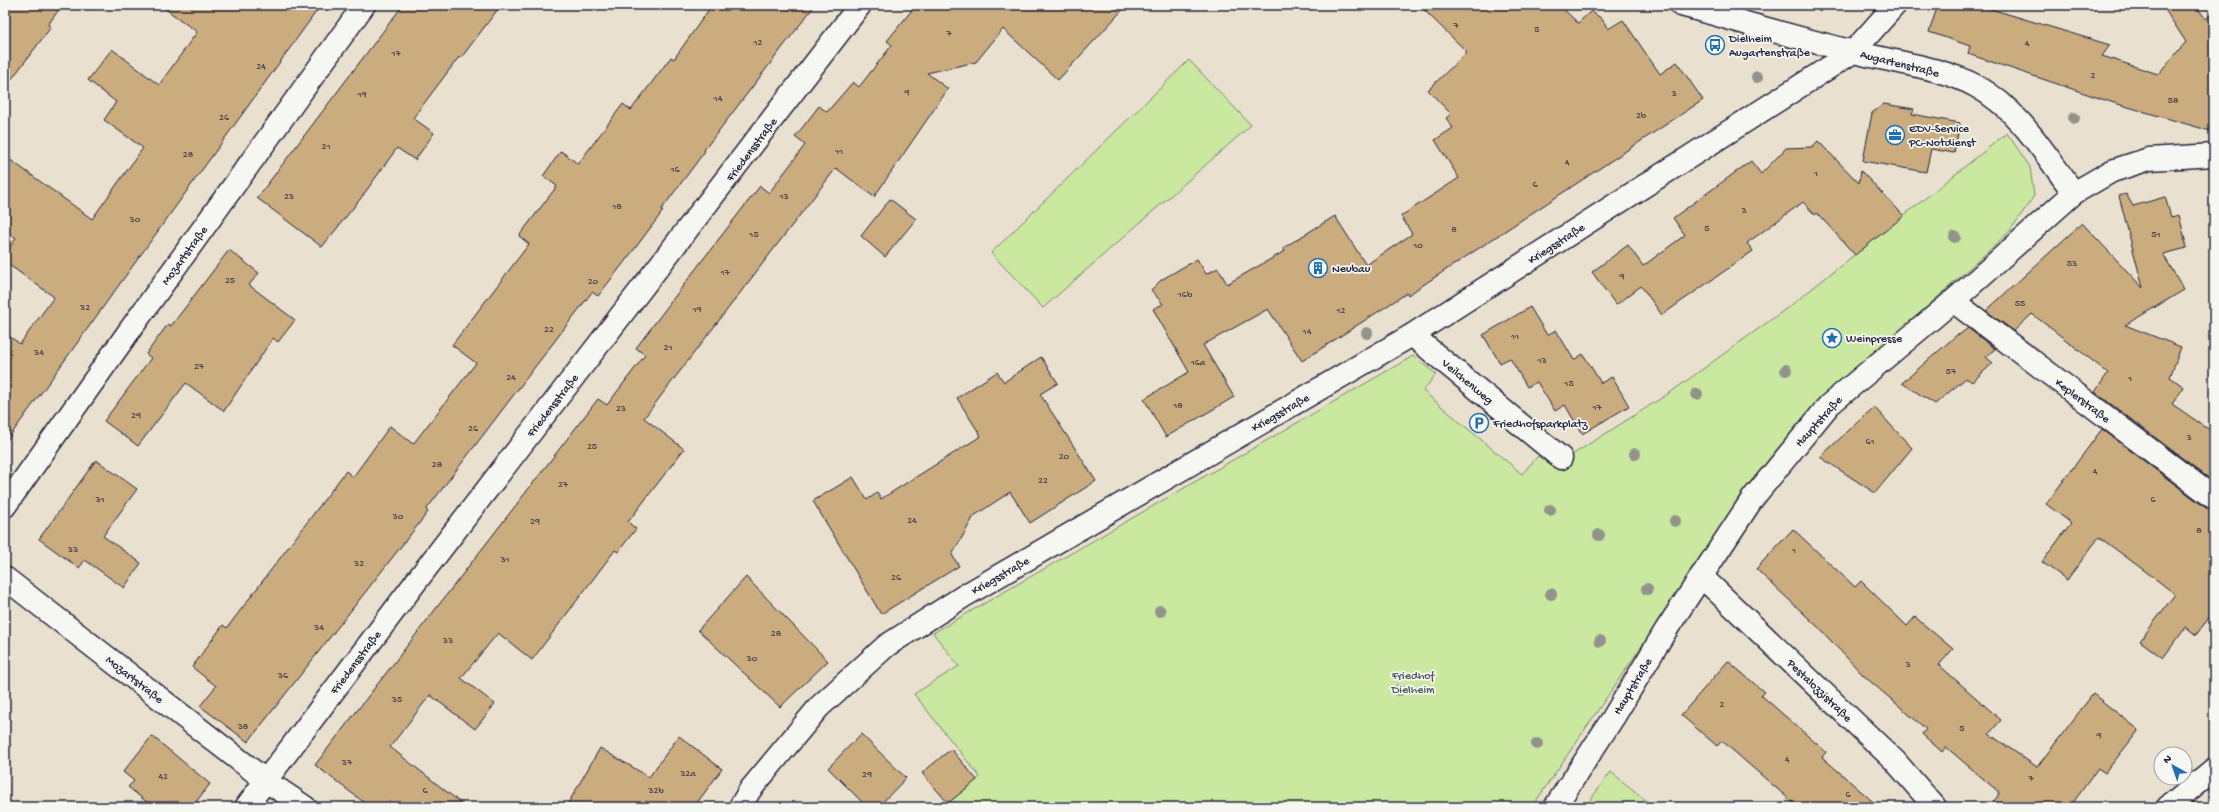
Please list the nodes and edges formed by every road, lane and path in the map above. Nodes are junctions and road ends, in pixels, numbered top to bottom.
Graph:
1 (364, 5) edge
2 (860, 5) edge
3 (1681, 5) edge
4 (1895, 5) edge
5 (1853, 52) junction
6 (2214, 155) edge
7 (2074, 193) junction
8 (1953, 301) junction
9 (1412, 335) junction
10 (1561, 458) dead end
11 (2214, 498) edge
12 (5, 506) edge
13 (1701, 576) junction
14 (5, 578) edge
15 (2214, 770) edge
16 (265, 780) junction
17 (246, 807) edge
18 (305, 807) edge
19 (740, 807) edge
20 (1555, 807) edge
21 (1935, 807) edge
22 (2168, 807) edge

1 - 12 street, Mozartstraße
2 - 16 street, Friedensstraße
3 - 5 street, Augartenstraße
4 - 5 street, Kriegsstraße
5 - 7 street, Augartenstraße
5 - 9 street, Kriegsstraße
6 - 7 street, Hauptstraße
7 - 8 street, Hauptstraße
8 - 11 street, Keplerstraße
8 - 13 street, Hauptstraße
9 - 10 street, Veilchenweg
9 - 19 street, Kriegsstraße
13 - 20 street, Hauptstraße
13 - 21 street, Pestalozzistraße
14 - 16 street, Mozartstraße
15 - 22 street
16 - 17 street, Friedensstraße
16 - 18 street, Mozartstraße

